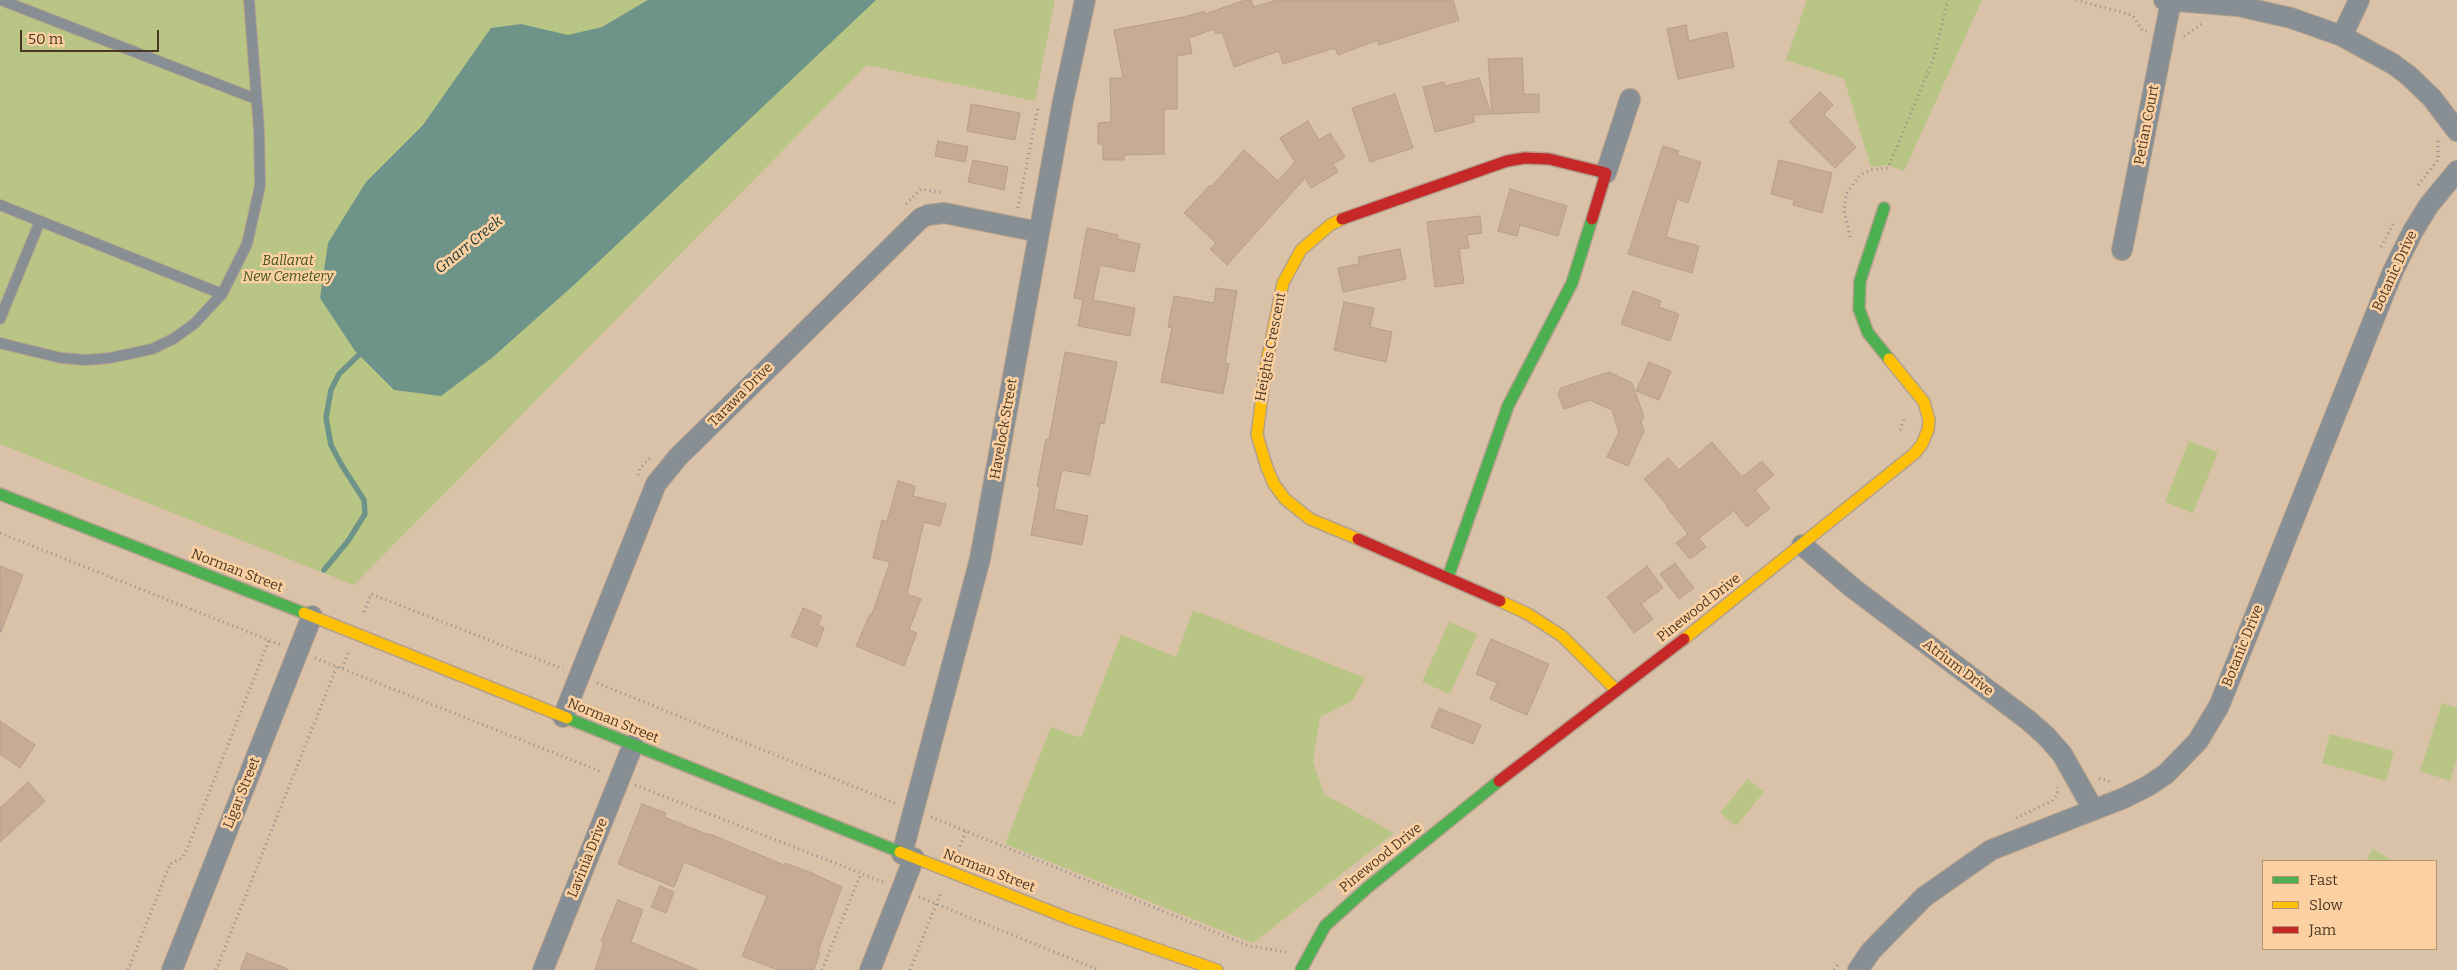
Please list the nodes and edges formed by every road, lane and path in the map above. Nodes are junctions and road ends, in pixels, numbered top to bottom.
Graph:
1 (2, 0) edge
2 (249, 0) edge
3 (1085, 0) edge
4 (2076, 0) edge
5 (2168, 0) edge
6 (2359, 0) edge
7 (0, 10) edge
8 (2211, 23) dead end
9 (2165, 34) junction
10 (2342, 36) junction
11 (256, 99) junction
12 (1630, 99) dead end
13 (1038, 108) dead end
14 (2457, 131) edge
15 (2434, 132) dead end
16 (2457, 171) edge
17 (1606, 173) junction
18 (2416, 188) dead end
19 (0, 205) edge
20 (1019, 208) dead end
21 (1884, 208) dead end
22 (2396, 220) dead end
23 (40, 221) junction
24 (1039, 232) junction
25 (2122, 250) dead end
26 (2380, 250) dead end
27 (222, 294) junction
28 (0, 319) edge
29 (0, 343) edge
30 (0, 494) edge
31 (0, 533) edge
32 (1802, 545) junction
33 (1448, 577) junction
34 (312, 616) junction
35 (356, 634) junction
36 (269, 640) junction
37 (298, 652) junction
38 (337, 666) junction
39 (342, 668) junction
40 (579, 676) junction
41 (1616, 690) junction
42 (563, 717) junction
43 (633, 745) junction
44 (2076, 777) junction
45 (619, 779) junction
46 (2117, 780) dead end
47 (2093, 809) junction
48 (915, 811) junction
49 (966, 831) junction
50 (908, 856) junction
51 (949, 872) junction
52 (861, 874) junction
53 (902, 890) junction
54 (936, 904) junction
55 (1306, 958) junction
56 (128, 970) edge
57 (172, 970) edge
58 (216, 970) edge
59 (543, 970) edge
60 (822, 970) edge
61 (870, 970) edge
62 (910, 970) edge
63 (1100, 970) edge
64 (1217, 970) edge
65 (1301, 970) edge
66 (1858, 970) edge

1 - 7 lane
1 - 11 lane
2 - 11 lane
3 - 24 street, Havelock Street
4 - 9 path
5 - 9 street, Petian Court
5 - 10 street
6 - 10 street
8 - 9 path
9 - 25 street, Petian Court
10 - 14 street
11 - 27 lane
12 - 17 street
13 - 20 path
15 - 18 path
16 - 47 street, Botanic Drive
17 - 33 street
17 - 33 street, Heights Crescent
19 - 23 lane
21 - 32 street, Pinewood Drive
22 - 26 path
23 - 27 lane
23 - 28 lane
24 - 40 street, Tarawa Drive
24 - 48 street, Havelock Street
27 - 29 lane
30 - 34 street, Norman Street
31 - 36 path
32 - 41 street, Pinewood Drive
32 - 44 street, Atrium Drive
33 - 41 street, Heights Crescent
34 - 35 street, Norman Street
34 - 37 street, Ligar Street
35 - 39 path
35 - 40 path
35 - 42 street, Norman Street
36 - 37 path
36 - 56 path
37 - 38 path
37 - 57 street, Ligar Street
38 - 39 path
38 - 58 path
39 - 45 path
40 - 42 street, Tarawa Drive
40 - 48 path
41 - 55 street, Pinewood Drive
42 - 43 street, Norman Street
43 - 45 street, Lavinia Drive
43 - 50 street, Norman Street
44 - 46 path
44 - 47 street, Atrium Drive
45 - 52 path
45 - 59 street, Lavinia Drive
47 - 66 street, Botanic Drive
48 - 49 path
48 - 50 street, Havelock Street
49 - 51 path
49 - 55 path
50 - 51 street, Norman Street
50 - 53 street, Havelock Street
51 - 54 path
51 - 64 street, Norman Street
52 - 53 path
52 - 60 path
53 - 54 path
53 - 61 street, Havelock Street
54 - 62 path
54 - 63 path
55 - 65 street, Pinewood Drive

